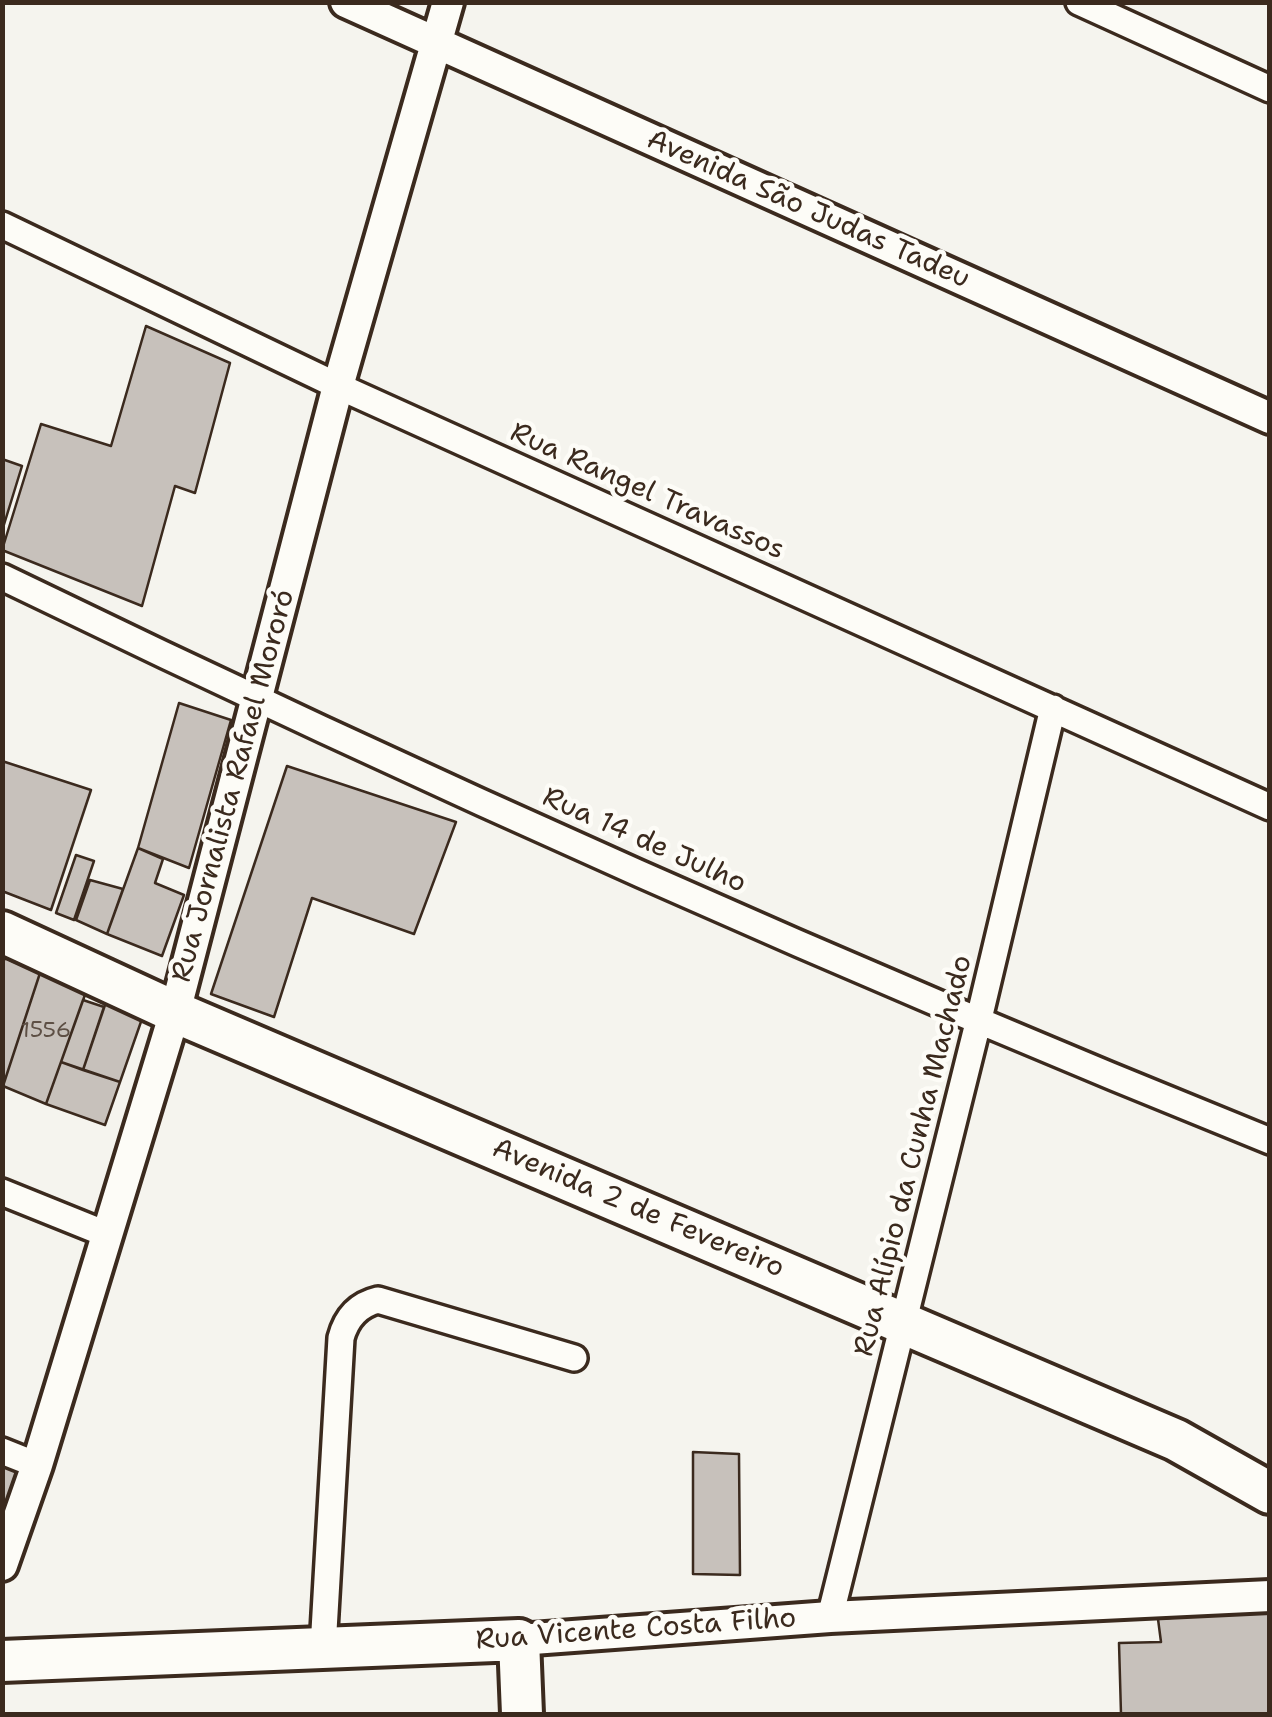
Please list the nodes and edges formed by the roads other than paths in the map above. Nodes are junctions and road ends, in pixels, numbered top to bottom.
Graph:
1 (346, 2) edge
2 (448, 2) edge
3 (1079, 2) edge
4 (438, 45) junction
5 (1270, 89) edge
6 (2, 225) edge
7 (338, 386) junction
8 (1270, 418) edge
9 (2, 576) edge
10 (257, 700) junction
11 (1053, 708) junction
12 (1270, 807) edge
13 (2, 932) edge
14 (175, 1012) junction
15 (978, 1023) junction
16 (1270, 1142) edge
17 (2, 1192) edge
18 (106, 1234) junction
19 (904, 1323) junction
20 (574, 1358) dead end
21 (2, 1451) edge
22 (37, 1465) junction
23 (1270, 1492) edge
24 (2, 1565) edge
25 (1270, 1596) edge
26 (830, 1617) junction
27 (519, 1640) junction
28 (323, 1648) junction
29 (2, 1662) edge
30 (522, 1714) edge

1 - 4 street, Avenida São Judas Tadeu
2 - 4 street, Rua Jornalista Rafael Mororó
3 - 5 street
4 - 7 street, Rua Jornalista Rafael Mororó
4 - 8 street, Avenida São Judas Tadeu
6 - 7 street, Rua Rangel Travassos
7 - 10 street, Rua Jornalista Rafael Mororó
7 - 11 street, Rua Rangel Travassos
9 - 10 street, Rua 14 de Julho
10 - 14 street, Rua Jornalista Rafael Mororó
10 - 15 street, Rua 14 de Julho
11 - 12 street, Rua Rangel Travassos
11 - 15 street, Rua Alípio da Cunha Machado
13 - 14 main road, Avenida 2 de Fevereiro
14 - 18 street, Rua Jornalista Rafael Mororó
14 - 19 main road, Avenida 2 de Fevereiro
15 - 16 street, Rua 14 de Julho
15 - 19 street, Rua Alípio da Cunha Machado
17 - 18 street
18 - 22 street, Rua Jornalista Rafael Mororó
19 - 23 main road, Avenida 2 de Fevereiro
19 - 26 street, Rua Alípio da Cunha Machado
20 - 28 street
21 - 22 street
22 - 24 street, Rua Jornalista Rafael Mororó
25 - 26 street, Rua Vicente Costa Filho
26 - 27 street, Rua Vicente Costa Filho
27 - 28 main road, Rua Vicente Costa Filho
27 - 30 main road
28 - 29 main road, Rua Vicente Costa Filho

